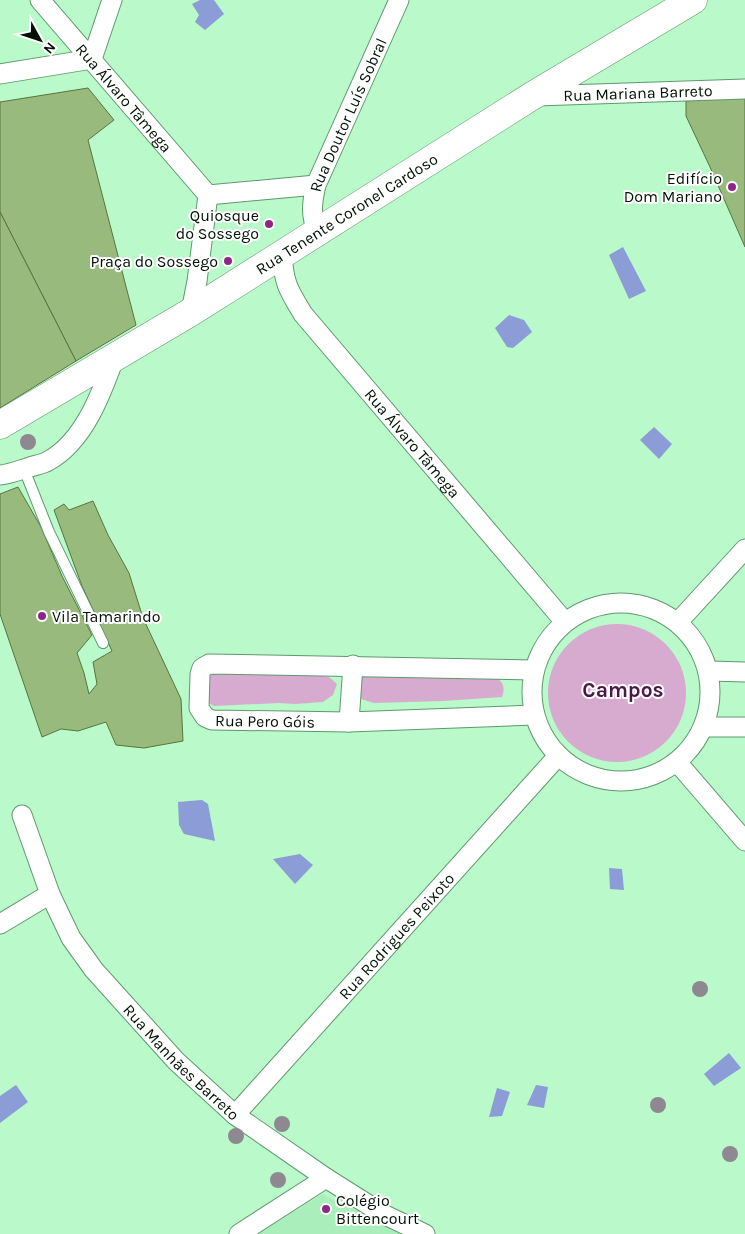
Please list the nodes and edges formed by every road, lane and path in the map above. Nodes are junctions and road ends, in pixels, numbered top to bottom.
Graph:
1 (40, 0) edge
2 (112, 0) edge
3 (399, 0) edge
4 (692, 0) edge
5 (92, 59) junction
6 (0, 74) edge
7 (745, 89) edge
8 (532, 96) junction
9 (316, 185) junction
10 (208, 195) junction
11 (318, 232) junction
12 (282, 254) junction
13 (191, 312) junction
14 (116, 356) junction
15 (0, 425) edge
16 (24, 469) junction
17 (0, 475) edge
18 (745, 549) edge
19 (565, 622) junction
20 (678, 622) junction
21 (103, 643) dead end
22 (353, 665) junction
23 (534, 670) junction
24 (709, 671) junction
25 (745, 672) edge
26 (534, 715) junction
27 (349, 722) junction
28 (745, 726) edge
29 (703, 727) junction
30 (558, 756) junction
31 (677, 762) junction
32 (22, 814) dead end
33 (745, 840) edge
34 (50, 894) junction
35 (0, 924) edge
36 (235, 1115) junction
37 (326, 1178) junction
38 (239, 1234) edge
39 (425, 1234) edge

1 - 5 street, Rua Álvaro Tâmega
2 - 5 street
3 - 9 street, Rua Doutor Luís Sobral
4 - 8 main road, Rua Tenente Coronel Cardoso
5 - 6 street
5 - 10 street, Rua Álvaro Tâmega
7 - 8 street, Rua Mariana Barreto
8 - 11 main road, Rua Tenente Coronel Cardoso
9 - 10 street
9 - 11 street, Rua Doutor Luís Sobral
10 - 13 street
11 - 12 main road, Rua Tenente Coronel Cardoso
12 - 13 main road, Rua Tenente Coronel Cardoso
12 - 19 street, Rua Álvaro Tâmega
13 - 14 main road, Rua Tenente Coronel Cardoso
14 - 15 main road, Rua Tenente Coronel Cardoso
14 - 16 street
16 - 17 street
16 - 21 lane
18 - 20 street
19 - 20 street
19 - 23 street
20 - 24 street
22 - 23 street, Rua Pero Góis
22 - 27 street
22 - 27 street, Rua Pero Góis
23 - 26 street
24 - 25 street
24 - 29 street
26 - 27 street, Rua Pero Góis
26 - 30 street
28 - 29 street
29 - 31 street
30 - 31 street
30 - 36 street, Rua Rodrigues Peixoto
31 - 33 street
32 - 34 street, Rua Manhães Barreto
34 - 35 street
34 - 36 street, Rua Manhães Barreto
36 - 37 street, Rua Manhães Barreto
37 - 38 street
37 - 39 street, Rua Manhães Barreto

